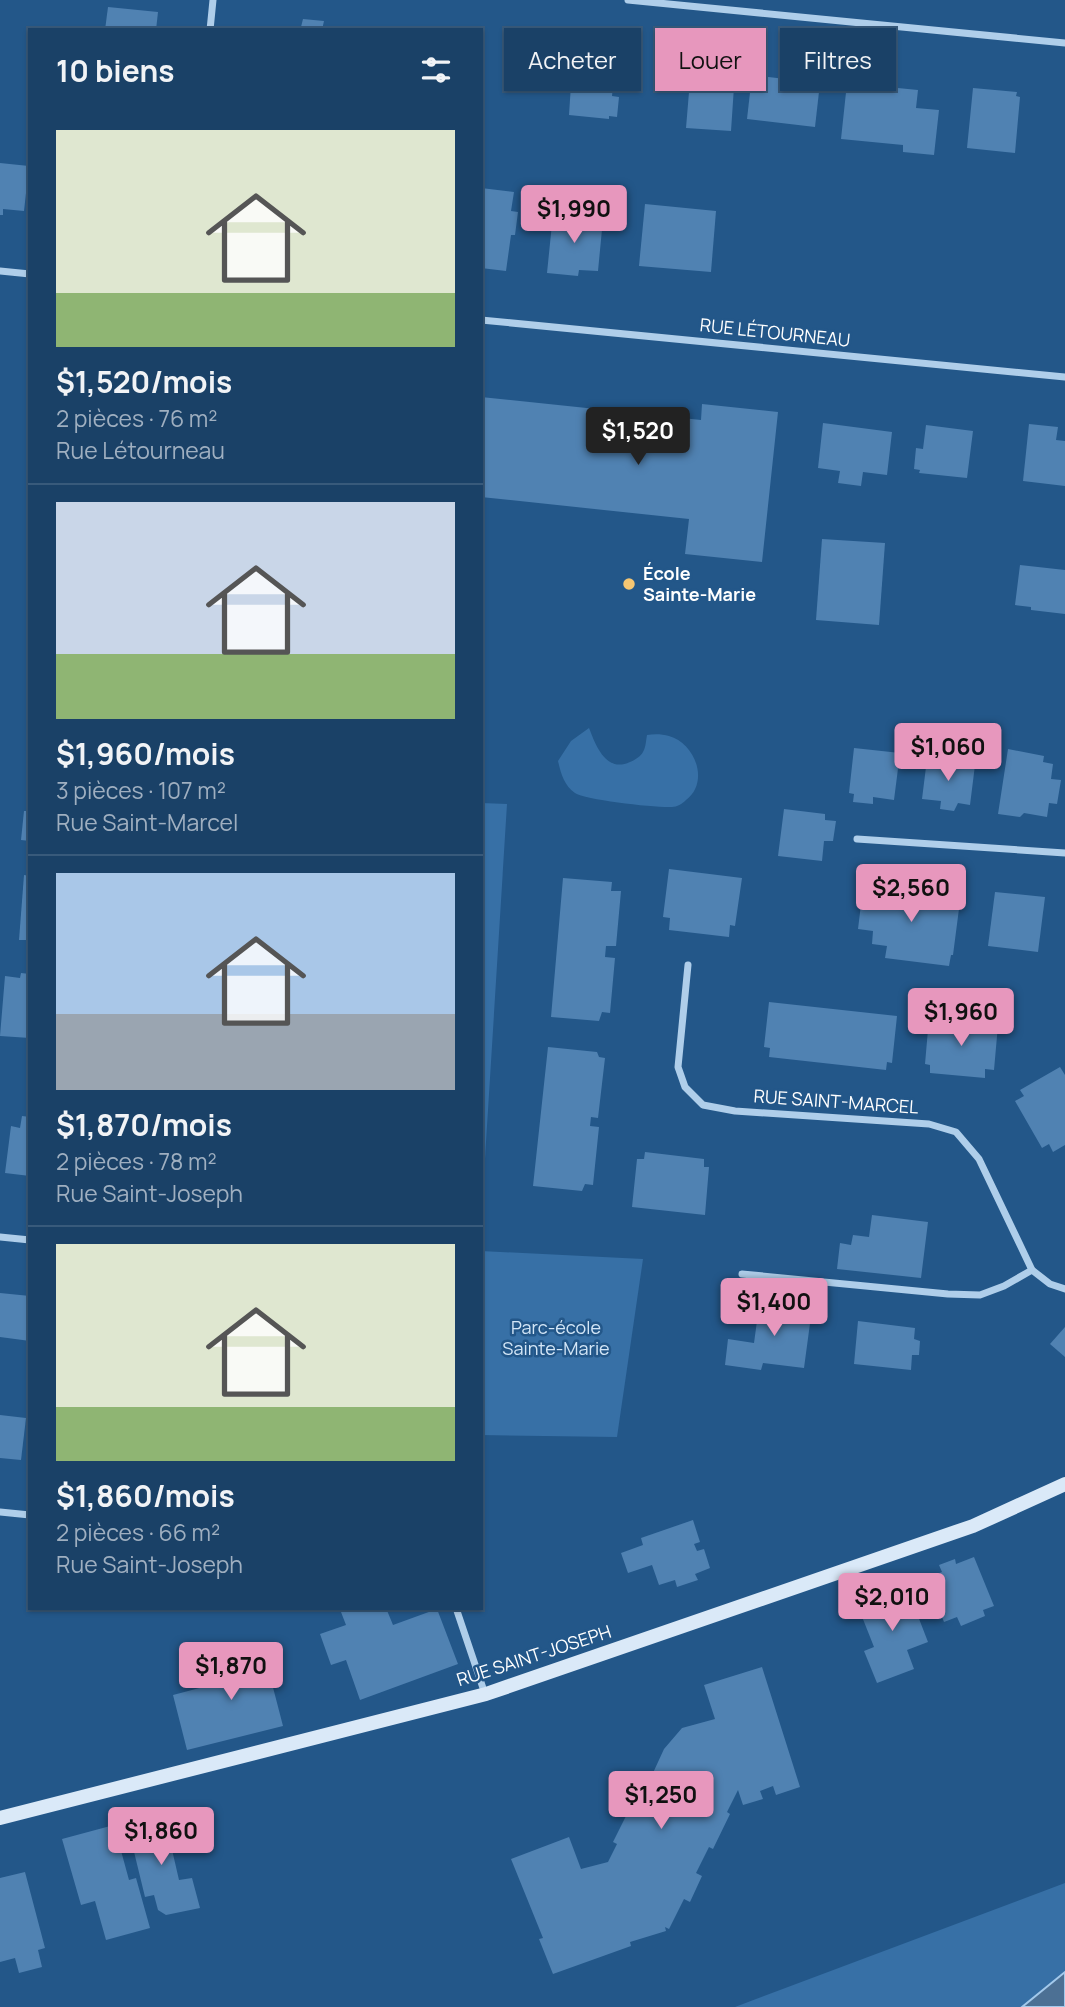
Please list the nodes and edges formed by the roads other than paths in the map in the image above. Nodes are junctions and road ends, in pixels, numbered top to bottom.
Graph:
1 (213, 0) edge
2 (628, 0) edge
3 (210, 28) edge
4 (1065, 43) edge
5 (0, 271) edge
6 (28, 274) edge
7 (483, 320) edge
8 (1065, 377) edge
9 (857, 839) dead end
10 (1065, 853) edge
11 (688, 965) dead end
12 (0, 1237) edge
13 (28, 1240) edge
14 (1032, 1270) junction
15 (742, 1274) dead end
16 (1065, 1289) edge
17 (1065, 1484) edge
18 (0, 1512) edge
19 (28, 1515) edge
20 (457, 1610) edge
21 (486, 1694) junction
22 (0, 1818) edge

1 - 3 street
2 - 4 street
5 - 6 street
7 - 8 street, RUE LÉTOURNEAU
9 - 10 street
11 - 14 street, RUE SAINT-MARCEL
12 - 13 street
14 - 15 street
14 - 16 street
17 - 21 street, RUE SAINT-JOSEPH
18 - 19 street
20 - 21 street
21 - 22 street, RUE SAINT-JOSEPH

